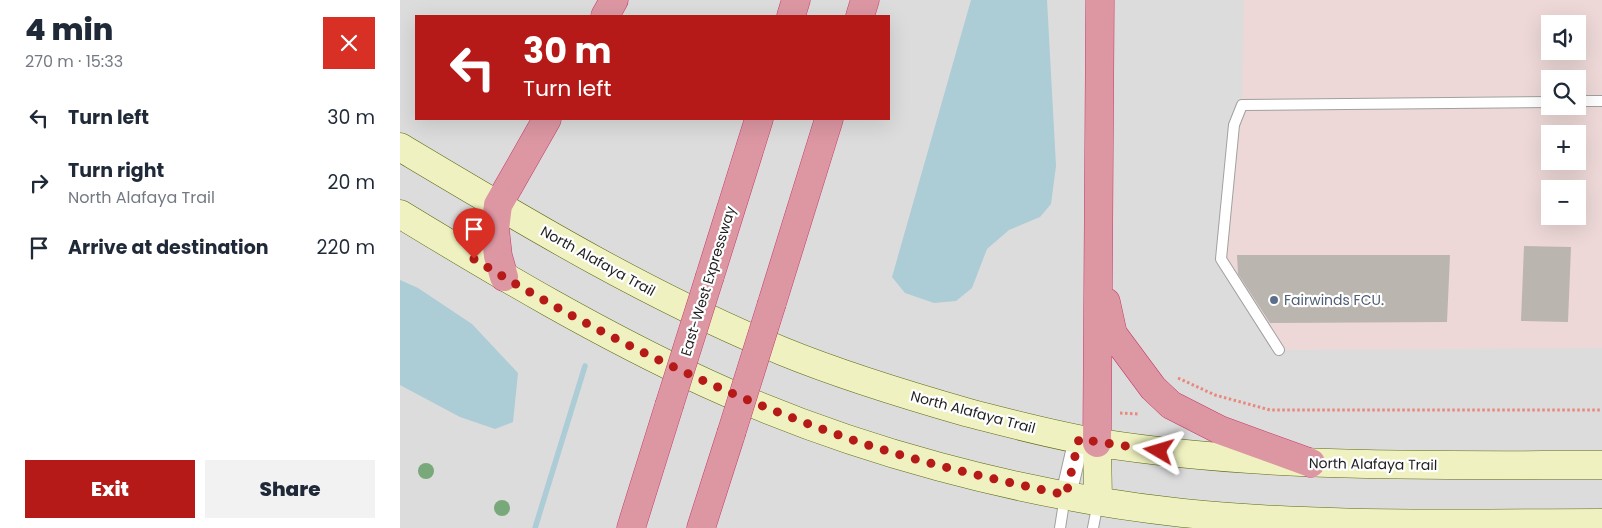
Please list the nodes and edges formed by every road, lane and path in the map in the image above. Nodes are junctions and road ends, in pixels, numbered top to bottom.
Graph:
1 (614, 0) edge
2 (796, 0) edge
3 (865, 0) edge
4 (1100, 0) edge
5 (606, 15) edge
6 (791, 15) edge
7 (860, 15) edge
8 (1586, 101) edge
9 (1602, 101) edge
10 (1541, 102) edge
11 (546, 120) edge
12 (759, 120) edge
13 (829, 120) edge
14 (400, 147) edge
15 (498, 205) junction
16 (400, 214) edge
17 (1097, 265) junction
18 (504, 277) junction
19 (1279, 350) dead end
20 (1171, 375) dead end
21 (1602, 410) edge
22 (1112, 412) dead end
23 (1138, 414) dead end
24 (1088, 441) junction
25 (1311, 463) junction
26 (1602, 465) edge
27 (1066, 495) junction
28 (1098, 501) junction
29 (1602, 523) edge
30 (630, 528) edge
31 (701, 528) edge
32 (1060, 528) edge
33 (1093, 528) edge

1 - 5 highway
2 - 6 highway
3 - 7 highway
4 - 17 highway
8 - 9 lane
10 - 19 lane
11 - 15 highway
12 - 30 highway, East-West Expressway, bridge
13 - 31 highway, bridge
14 - 15 main road, North Alafaya Trail
15 - 18 highway
15 - 24 main road, North Alafaya Trail
16 - 18 main road
17 - 24 highway
17 - 25 highway
18 - 27 main road
20 - 21 path
22 - 23 path
24 - 25 main road, North Alafaya Trail
24 - 27 street
24 - 28 main road
25 - 26 main road, North Alafaya Trail
27 - 28 main road
27 - 32 lane
28 - 29 main road
28 - 33 lane

